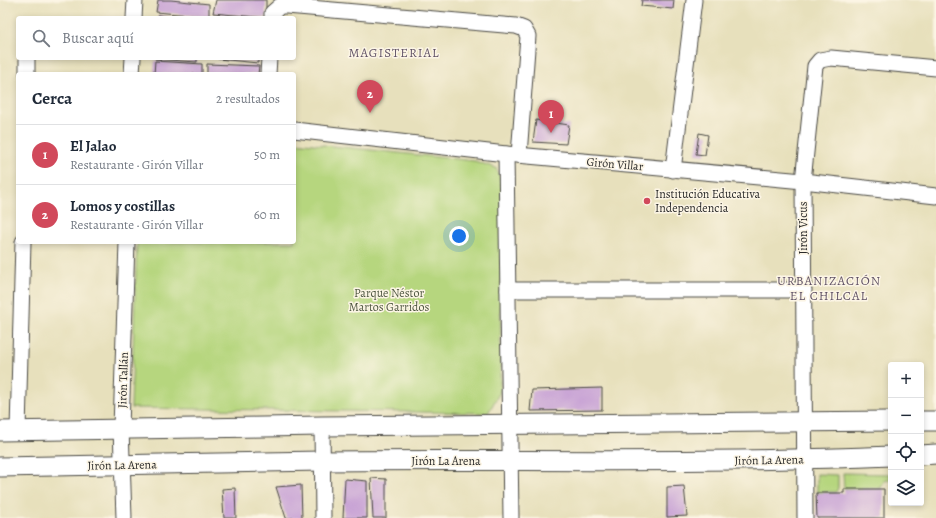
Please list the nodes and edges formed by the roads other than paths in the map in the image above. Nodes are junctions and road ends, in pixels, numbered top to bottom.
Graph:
1 (135, 0) edge
2 (694, 0) edge
3 (134, 16) edge
4 (272, 16) edge
5 (27, 60) edge
6 (132, 60) edge
7 (269, 60) edge
8 (936, 68) edge
9 (27, 72) edge
10 (132, 72) edge
11 (268, 72) edge
12 (296, 130) edge
13 (512, 155) junction
14 (673, 170) junction
15 (803, 181) junction
16 (936, 196) edge
17 (23, 244) edge
18 (127, 244) edge
19 (508, 290) junction
20 (804, 290) junction
21 (888, 421) edge
22 (924, 421) edge
23 (936, 421) edge
24 (804, 422) junction
25 (509, 424) junction
26 (322, 426) junction
27 (121, 428) junction
28 (9, 430) edge
29 (936, 454) edge
30 (924, 455) edge
31 (888, 456) edge
32 (804, 460) junction
33 (322, 461) junction
34 (510, 462) junction
35 (122, 466) junction
36 (0, 467) edge
37 (124, 518) edge
38 (324, 518) edge
39 (511, 518) edge
40 (805, 518) edge

1 - 3 street
2 - 14 street
4 - 13 street
5 - 9 street
6 - 10 street
7 - 11 street
8 - 15 street, Jirón Vicus
12 - 13 street, Girón Villar
13 - 14 street, Girón Villar
13 - 19 street
14 - 15 street, Girón Villar
15 - 16 street, Girón Villar
15 - 20 street, Jirón Vicus
17 - 28 street
18 - 27 street, Jirón Tallán
19 - 20 street
19 - 25 street
20 - 24 street, Jirón Vicus
21 - 24 street
22 - 23 street
24 - 25 street
24 - 32 street, Jirón Vicus
25 - 26 street
25 - 34 street
26 - 27 street
26 - 33 street
27 - 28 street
27 - 35 street, Jirón Tallán
29 - 30 street
31 - 32 street, Jirón La Arena
32 - 34 street, Jirón La Arena
32 - 40 street, Jirón Vicus
33 - 34 street, Jirón La Arena
33 - 35 street, Jirón La Arena
33 - 38 street
34 - 39 street
35 - 36 street, Jirón La Arena
35 - 37 street, Jirón Tallán

